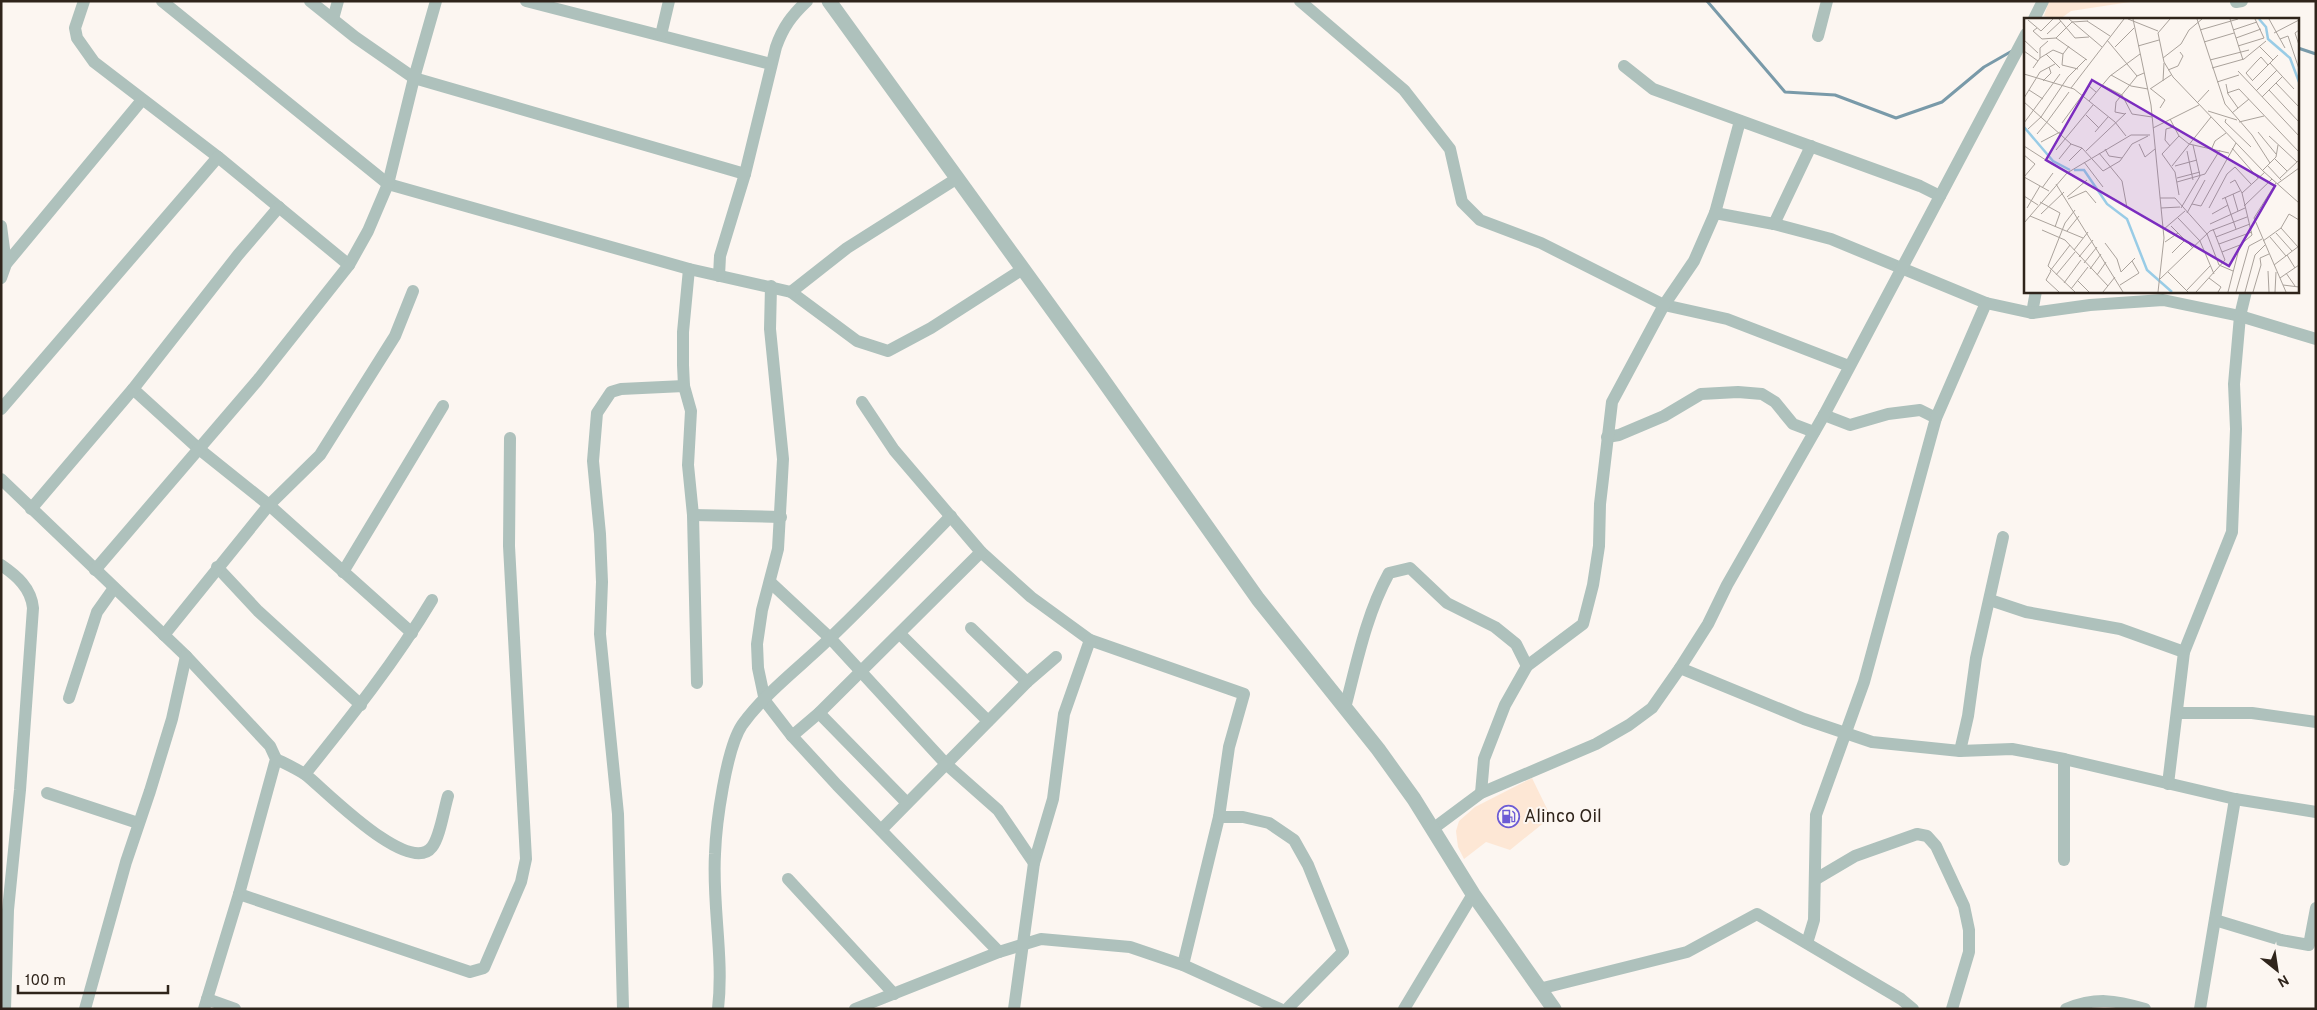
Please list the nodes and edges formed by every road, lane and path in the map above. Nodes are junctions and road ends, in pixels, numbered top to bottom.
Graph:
1 (84, 1) edge
2 (162, 1) edge
3 (310, 1) edge
4 (338, 1) edge
5 (436, 1) edge
6 (526, 1) edge
7 (669, 1) edge
8 (807, 1) edge
9 (829, 1) edge
10 (1300, 1) edge
11 (1827, 1) edge
12 (2043, 1) edge
13 (2242, 1) edge
14 (2236, 2) edge
15 (556, 5) edge
16 (2034, 18) edge
17 (333, 19) junction
18 (661, 35) junction
19 (1818, 36) dead end
20 (2024, 38) edge
21 (771, 64) junction
22 (1624, 66) dead end
23 (414, 78) junction
24 (142, 100) junction
25 (1740, 121) junction
26 (1811, 146) junction
27 (218, 157) junction
28 (745, 174) junction
29 (956, 179) junction
30 (388, 184) junction
31 (1940, 196) junction
32 (280, 207) junction
33 (1714, 213) junction
34 (1774, 224) junction
35 (1, 226) edge
36 (6, 264) junction
37 (349, 265) junction
38 (689, 269) junction
39 (1023, 269) junction
40 (1903, 269) junction
41 (719, 276) junction
42 (1, 278) edge
43 (771, 286) junction
44 (413, 291) dead end
45 (791, 292) junction
46 (2036, 292) edge
47 (2246, 292) edge
48 (2163, 296) edge
49 (1986, 302) junction
50 (1664, 305) junction
51 (2032, 313) junction
52 (2240, 316) junction
53 (2316, 339) edge
54 (1849, 366) junction
55 (684, 386) junction
56 (134, 389) junction
57 (862, 402) dead end
58 (443, 406) dead end
59 (1, 408) edge
60 (1824, 415) junction
61 (1936, 418) junction
62 (1814, 432) junction
63 (1607, 437) junction
64 (510, 438) dead end
65 (198, 449) junction
66 (1, 479) edge
67 (269, 506) junction
68 (31, 509) junction
69 (693, 515) junction
70 (781, 516) junction
71 (951, 516) junction
72 (2003, 537) dead end
73 (981, 552) junction
74 (1, 565) edge
75 (217, 567) junction
76 (95, 570) junction
77 (343, 572) junction
78 (770, 582) junction
79 (114, 588) junction
80 (432, 600) dead end
81 (1990, 600) junction
82 (971, 628) dead end
83 (412, 633) junction
84 (164, 634) junction
85 (900, 634) junction
86 (830, 638) junction
87 (1090, 640) junction
88 (2184, 652) junction
89 (186, 656) junction
90 (1056, 657) dead end
91 (1527, 666) junction
92 (1680, 668) junction
93 (861, 672) junction
94 (1026, 682) junction
95 (697, 683) dead end
96 (69, 698) dead end
97 (765, 700) junction
98 (361, 705) junction
99 (1345, 708) junction
100 (819, 713) junction
101 (2177, 713) junction
102 (988, 722) junction
103 (2316, 722) edge
104 (1846, 733) junction
105 (792, 736) junction
106 (1960, 751) junction
107 (2064, 758) junction
108 (276, 759) junction
109 (946, 764) junction
110 (305, 774) junction
111 (2168, 784) junction
112 (47, 793) dead end
113 (1481, 793) junction
114 (448, 796) dead end
115 (2235, 799) junction
116 (907, 803) junction
117 (2316, 812) edge
118 (1219, 817) junction
119 (138, 822) junction
120 (1434, 828) junction
121 (881, 830) junction
122 (2064, 860) dead end
123 (1034, 863) junction
124 (788, 879) dead end
125 (1816, 879) junction
126 (240, 894) junction
127 (1473, 894) junction
128 (2316, 908) edge
129 (2215, 920) junction
130 (1807, 943) junction
131 (1022, 945) junction
132 (999, 952) junction
133 (1183, 965) junction
134 (1539, 989) junction
135 (894, 994) junction
136 (205, 1004) edge
137 (4, 1009) edge
138 (85, 1009) edge
139 (235, 1009) edge
140 (623, 1009) edge
141 (718, 1009) edge
142 (855, 1009) edge
143 (1014, 1009) edge
144 (1280, 1009) edge
145 (1287, 1009) edge
146 (1404, 1009) edge
147 (1554, 1009) edge
148 (1913, 1009) edge
149 (1952, 1009) edge
150 (2066, 1009) edge
151 (2145, 1009) edge
152 (2200, 1009) edge

1 - 24 street
2 - 30 street
3 - 17 street
4 - 17 street
5 - 23 street
6 - 15 street
7 - 18 street
8 - 21 street
9 - 29 street
10 - 50 street
11 - 19 street
12 - 16 street
13 - 14 street
15 - 18 street
17 - 23 street
18 - 21 street
20 - 31 street
21 - 28 street
22 - 25 street
23 - 28 street
23 - 30 street
24 - 27 street
24 - 36 street
25 - 26 street
25 - 33 street
26 - 31 street
26 - 34 street
27 - 32 street
27 - 59 street
28 - 41 street
29 - 39 street
29 - 45 street
30 - 37 street
30 - 38 street
31 - 40 street
32 - 37 street
32 - 56 street
33 - 34 street
33 - 50 street
34 - 40 street
35 - 36 street
36 - 42 street
37 - 65 street
38 - 41 street
38 - 55 street
39 - 45 street
39 - 99 street
40 - 49 street
40 - 54 street
41 - 43 street
43 - 45 street
43 - 70 street
44 - 67 street
46 - 51 street
47 - 52 street
48 - 51 street
48 - 52 street
49 - 51 street
49 - 61 street
50 - 54 street
50 - 63 street
52 - 53 street
52 - 88 street
54 - 60 street
55 - 69 street
55 - 140 street
56 - 65 street
56 - 68 street
57 - 71 street
58 - 77 street
60 - 61 street
60 - 62 street
61 - 104 street
62 - 63 street
62 - 92 street
63 - 91 street
64 - 126 street
65 - 67 street
65 - 76 street
66 - 68 street
67 - 75 street
67 - 77 street
68 - 76 street
69 - 70 street
69 - 95 street
70 - 78 street
71 - 73 street
71 - 86 street
72 - 81 street
73 - 85 street
73 - 87 street
74 - 137 street
75 - 84 street
75 - 98 street
76 - 79 street
77 - 83 street
78 - 86 street
78 - 97 street
79 - 84 street
79 - 96 street
80 - 83 street
81 - 88 street
81 - 106 street
82 - 94 street
83 - 98 street
84 - 89 street
85 - 93 street
85 - 102 street
86 - 93 street
86 - 97 street
87 - 118 street
87 - 123 street
88 - 101 street
89 - 108 street
89 - 119 street
90 - 94 street
91 - 99 street
91 - 113 street
92 - 104 street
92 - 113 street
93 - 100 street
93 - 109 street
94 - 102 street
97 - 105 street
97 - 141 street
98 - 110 street
99 - 120 street
100 - 105 street
100 - 116 street
101 - 103 street
101 - 111 street
102 - 109 street
104 - 106 street
104 - 125 street
105 - 121 street
106 - 107 street
107 - 111 street
107 - 122 street
108 - 110 street
108 - 126 street
109 - 116 street
109 - 123 street
110 - 114 street
111 - 115 street
112 - 119 street
113 - 120 street
115 - 117 street
115 - 129 street
116 - 121 street
118 - 133 street
118 - 145 street
119 - 138 street
120 - 127 street
121 - 132 street
123 - 131 street
124 - 135 street
125 - 130 street
125 - 149 street
126 - 136 street
127 - 134 street
127 - 146 street
128 - 129 street
129 - 152 street
130 - 134 street
130 - 148 street
131 - 132 street
131 - 133 street
131 - 143 street
132 - 135 street
133 - 144 street
134 - 147 street
135 - 142 street
136 - 139 street
150 - 151 street

